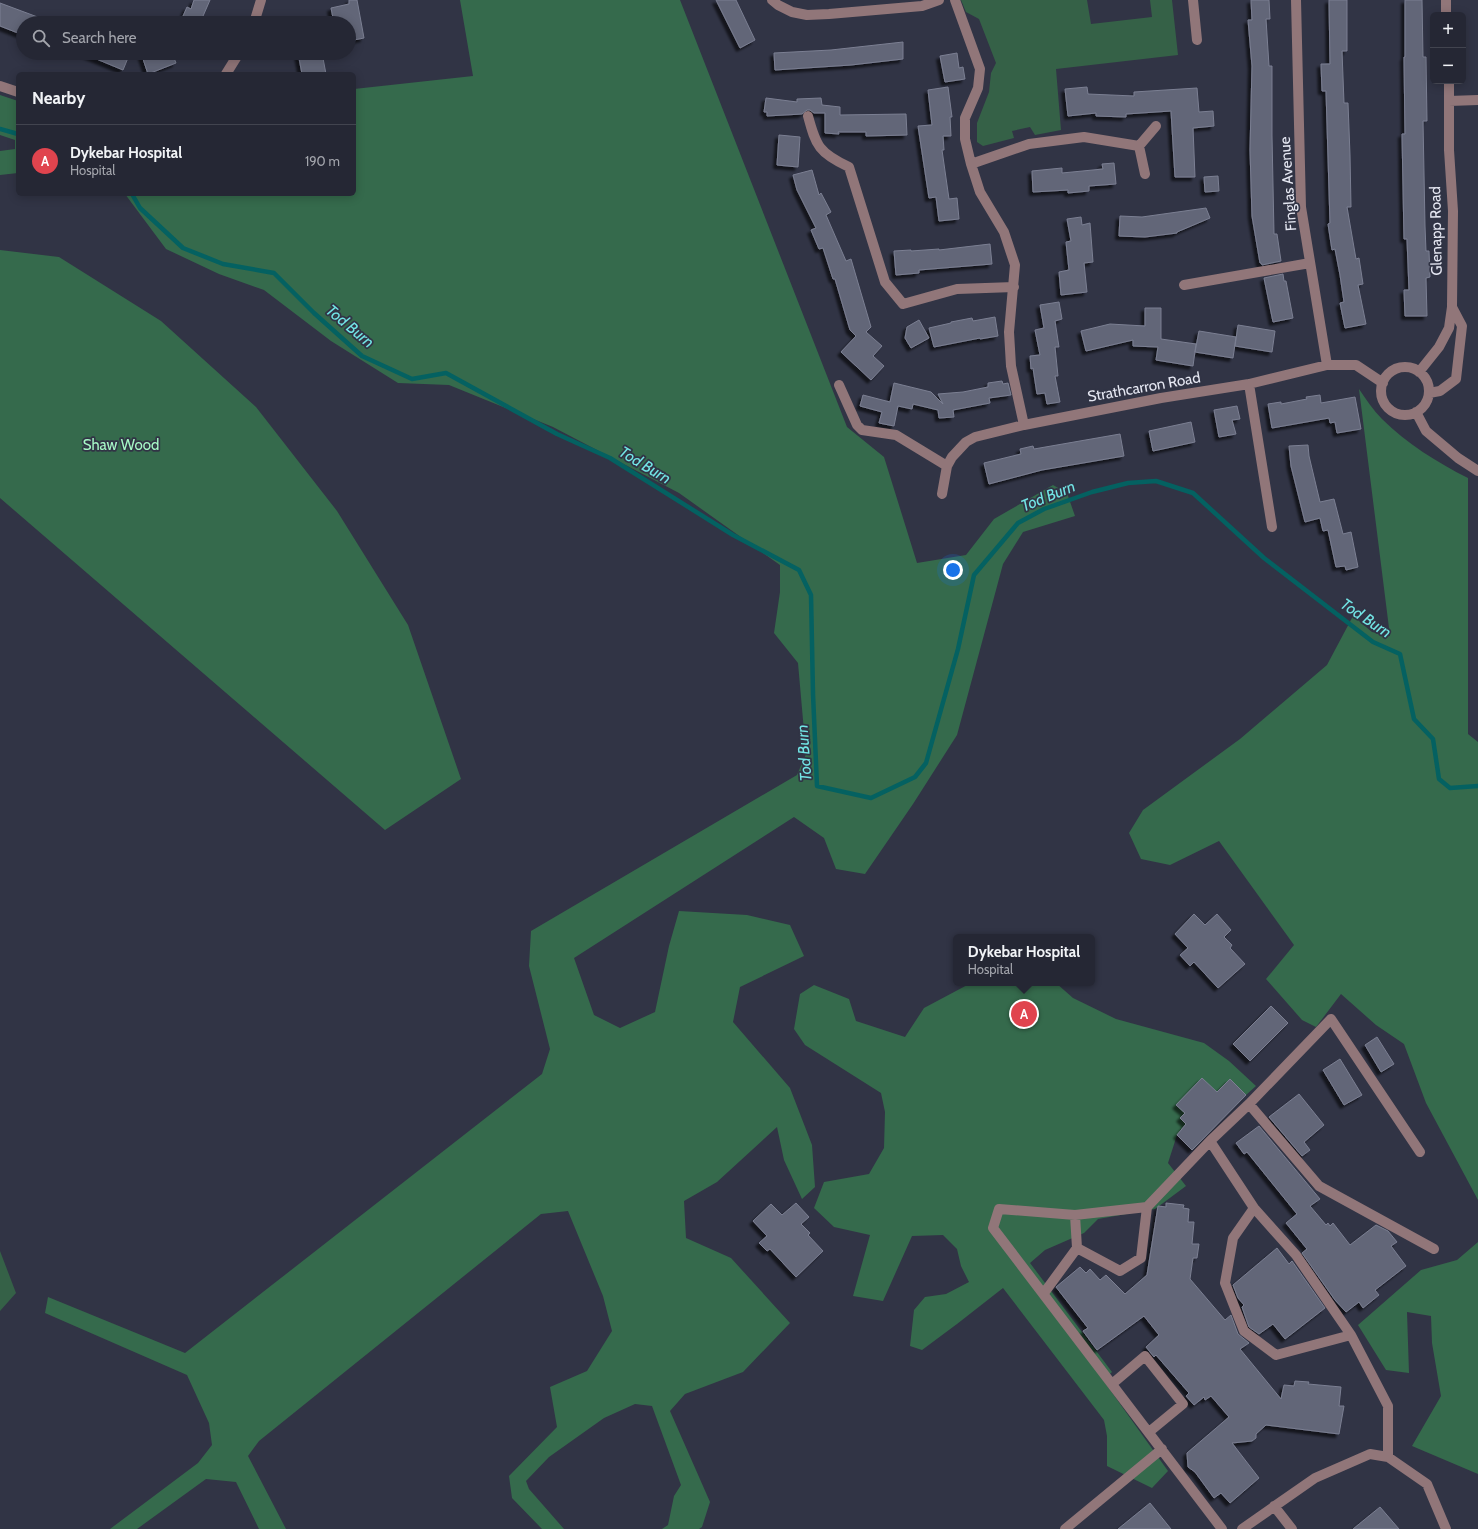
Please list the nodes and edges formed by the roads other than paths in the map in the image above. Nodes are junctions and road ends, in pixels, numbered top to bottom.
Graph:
1 (261, 0) edge
2 (772, 0) edge
3 (939, 0) edge
4 (955, 0) edge
5 (1194, 0) edge
6 (1296, 0) edge
7 (1446, 0) edge
8 (1446, 12) edge
9 (256, 16) edge
10 (1197, 40) dead end
11 (235, 60) edge
12 (227, 72) edge
13 (1448, 84) edge
14 (0, 86) edge
15 (16, 91) edge
16 (1478, 100) edge
17 (1449, 101) junction
18 (808, 116) dead end
19 (1156, 126) dead end
20 (1138, 146) junction
21 (971, 164) junction
22 (1145, 174) dead end
23 (1310, 263) junction
24 (1184, 285) dead end
25 (1014, 287) junction
26 (1452, 307) junction
27 (1327, 365) junction
28 (1419, 372) junction
29 (1383, 383) junction
30 (1249, 384) junction
31 (839, 385) dead end
32 (1429, 393) junction
33 (1416, 412) junction
34 (1024, 425) junction
35 (947, 466) junction
36 (1478, 471) edge
37 (942, 494) dead end
38 (1272, 527) dead end
39 (1249, 1104) junction
40 (1210, 1141) junction
41 (1420, 1152) dead end
42 (1147, 1207) junction
43 (1254, 1208) junction
44 (1075, 1215) junction
45 (1077, 1248) junction
46 (1434, 1249) dead end
47 (1044, 1294) junction
48 (1351, 1335) junction
49 (1112, 1384) junction
50 (1149, 1432) junction
51 (1162, 1449) junction
52 (1388, 1457) junction
53 (1274, 1506) junction
54 (1065, 1529) edge
55 (1222, 1529) edge
56 (1242, 1529) edge
57 (1292, 1529) edge
58 (1446, 1529) edge

1 - 9 street
2 - 3 street
4 - 21 street
5 - 10 street
6 - 23 street, Finglas Avenue
7 - 8 street
11 - 12 street
13 - 17 street, Glenapp Road
14 - 15 street
16 - 17 street
17 - 26 street, Glenapp Road
18 - 25 street
19 - 20 street
20 - 21 street
20 - 22 street
21 - 25 street
23 - 24 street
23 - 27 street, Finglas Avenue
25 - 34 street
26 - 28 street, Glenapp Road
26 - 32 street
27 - 29 street, Strathcarron Road
27 - 30 street, Strathcarron Road
28 - 29 street
28 - 32 street
29 - 33 street
30 - 34 street, Strathcarron Road
30 - 38 street
31 - 35 street
32 - 33 street
33 - 36 street
34 - 35 street, Strathcarron Road
35 - 37 street, Strathcarron Road
39 - 40 street
39 - 41 street
39 - 46 street
40 - 42 street
40 - 43 street
42 - 44 street
42 - 45 street
43 - 48 street
43 - 48 street
44 - 45 street
44 - 47 street
45 - 47 street
47 - 49 street
48 - 52 street
49 - 50 street
49 - 50 street
50 - 51 street
51 - 54 street
51 - 55 street
52 - 53 street
52 - 58 street
53 - 56 street
53 - 57 street

